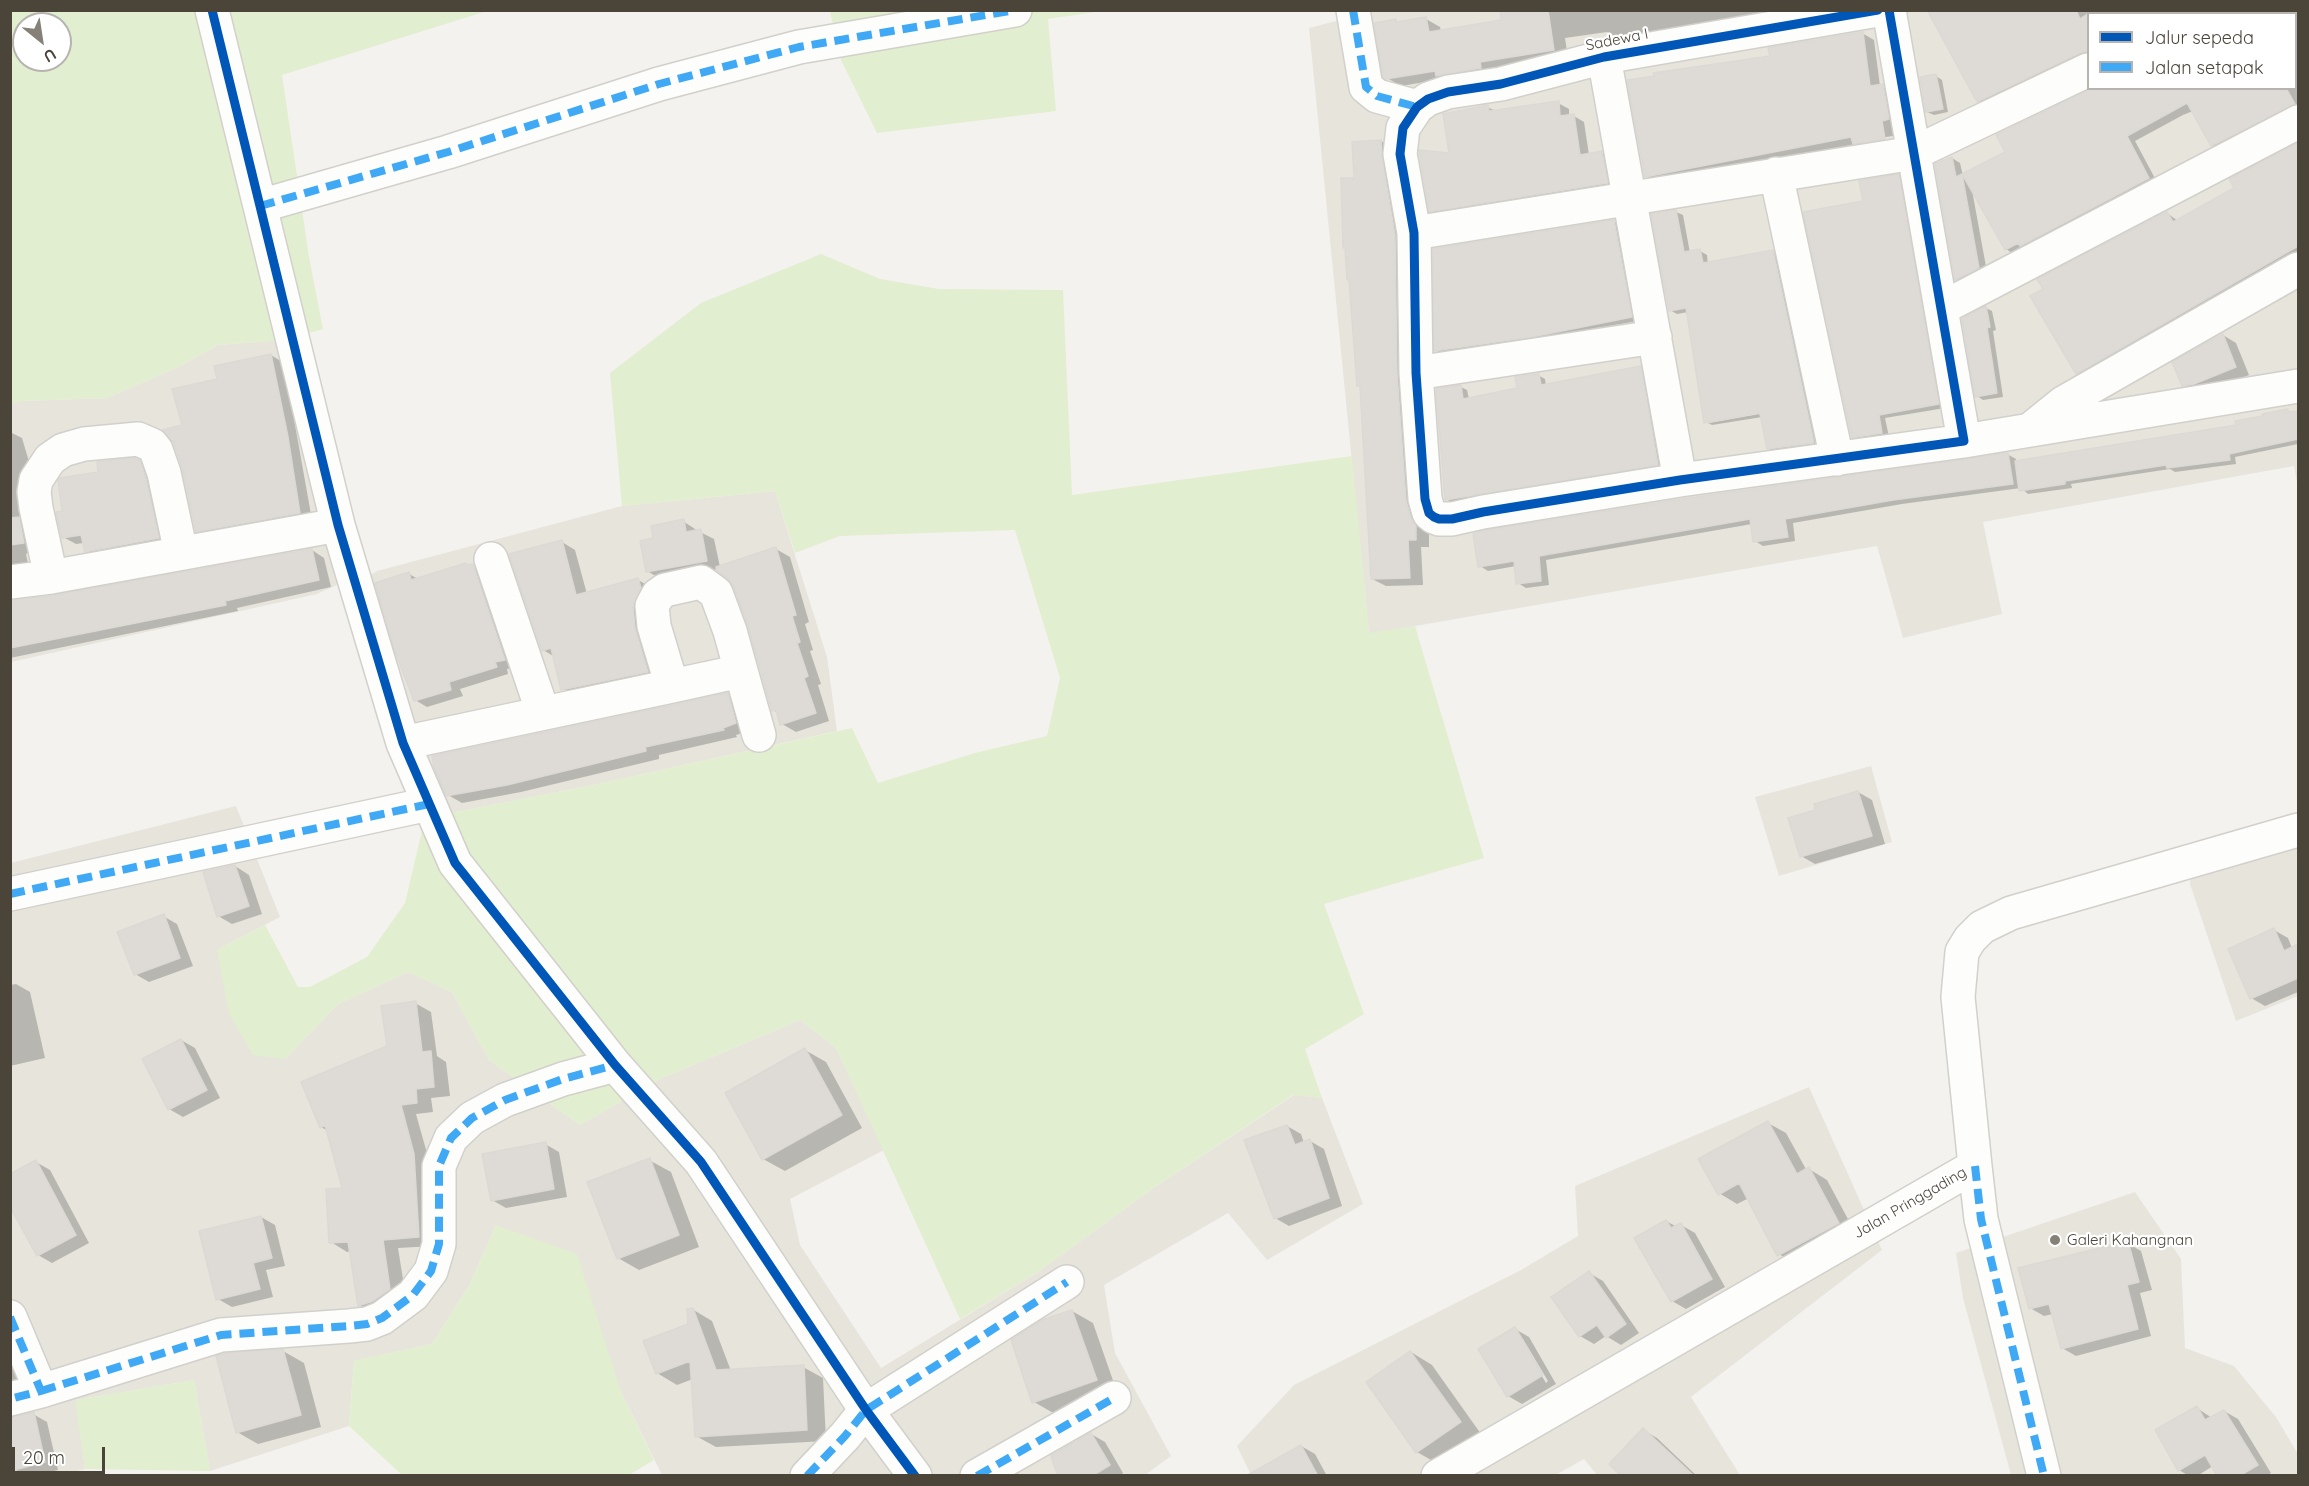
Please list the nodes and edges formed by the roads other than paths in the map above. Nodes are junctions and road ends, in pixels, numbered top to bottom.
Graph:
1 (212, 10) edge
2 (1015, 10) edge
3 (1353, 10) edge
4 (1878, 10) edge
5 (1889, 10) edge
6 (1604, 57) junction
7 (2087, 70) edge
8 (1417, 108) junction
9 (2298, 122) edge
10 (1914, 153) junction
11 (1776, 174) junction
12 (1630, 198) junction
13 (260, 206) junction
14 (1414, 233) junction
15 (2298, 269) edge
16 (1942, 308) junction
17 (1654, 337) junction
18 (1416, 373) junction
19 (2298, 386) edge
20 (2031, 429) junction
21 (1964, 441) junction
22 (1837, 459) junction
23 (1680, 480) junction
24 (338, 525) junction
25 (181, 553) junction
26 (491, 559) dead end
27 (51, 577) junction
28 (10, 582) edge
29 (741, 671) junction
30 (672, 686) junction
31 (543, 713) junction
32 (759, 735) dead end
33 (403, 743) junction
34 (429, 804) junction
35 (2298, 830) edge
36 (10, 894) edge
37 (615, 1065) junction
38 (1975, 1166) junction
39 (1067, 1282) dead end
40 (10, 1317) edge
41 (26, 1395) edge
42 (1114, 1398) dead end
43 (866, 1410) junction
44 (807, 1476) edge
45 (915, 1476) edge
46 (977, 1476) edge
47 (1438, 1476) edge
48 (2044, 1476) edge

1 - 13 street
2 - 13 street
3 - 8 street
4 - 6 street, Sadewa I
5 - 10 street
6 - 8 street, Sadewa I
6 - 12 street
7 - 10 street
8 - 14 street
9 - 16 street
10 - 11 street
10 - 16 street
11 - 12 street
11 - 22 street
12 - 14 street
12 - 17 street
13 - 24 street
14 - 18 street
15 - 20 street
16 - 21 street
17 - 18 street
17 - 23 street
18 - 23 street
19 - 20 street
20 - 21 street
21 - 22 street
22 - 23 street
24 - 25 street
24 - 33 street
25 - 27 street
25 - 27 street
26 - 31 street
27 - 28 street
29 - 30 street
29 - 30 street
29 - 32 street
30 - 31 street
31 - 33 street
33 - 34 street
34 - 36 street
34 - 37 street
35 - 38 street, Jalan Pringgading
37 - 41 street
37 - 43 street
38 - 47 street, Jalan Pringgading
38 - 48 street
39 - 43 street
40 - 41 street
42 - 46 street
43 - 44 street
43 - 45 street

